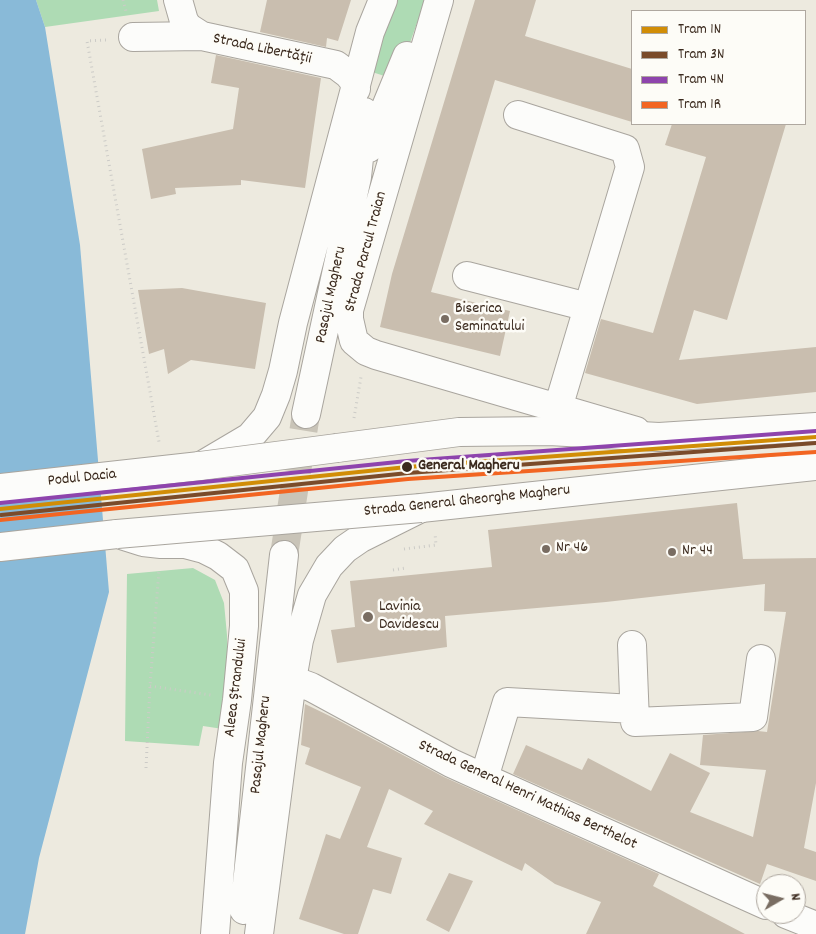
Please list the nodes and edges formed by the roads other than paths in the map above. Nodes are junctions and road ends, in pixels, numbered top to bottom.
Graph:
1 (178, 0) edge
2 (384, 0) edge
3 (430, 0) edge
4 (439, 0) edge
5 (202, 36) junction
6 (133, 37) road end
7 (356, 89) junction
8 (518, 115) dead end
9 (357, 177) junction
10 (467, 276) dead end
11 (588, 307) junction
12 (558, 408) junction
13 (306, 414) tunnel mouth
14 (816, 427) edge
15 (659, 437) junction
16 (200, 466) junction
17 (816, 466) edge
18 (0, 488) edge
19 (421, 508) junction
20 (117, 534) junction
21 (0, 547) edge
22 (284, 555) tunnel mouth
23 (632, 645) dead end
24 (761, 659) dead end
25 (292, 680) junction
26 (634, 709) junction
27 (484, 778) junction
28 (756, 900) edge
29 (215, 934) edge
30 (241, 934) edge
31 (259, 934) edge

1 - 5 street, Strada Libertății
2 - 7 street
2 - 9 street, Pasajul Magheru
3 - 9 street, Pasajul Magheru
4 - 12 street, Strada Parcul Traian
5 - 6 street
5 - 7 street, Strada Libertății
7 - 16 street
8 - 11 street
9 - 13 street, Pasajul Magheru
10 - 11 street
11 - 12 street
12 - 15 street, Strada Parcul Traian
14 - 15 street
15 - 16 street, bridge
16 - 18 street, Podul Dacia
17 - 19 street, Strada General Gheorghe Magheru
19 - 20 street, Strada General Gheorghe Magheru, bridge
19 - 25 street
20 - 21 street
20 - 29 street, Aleea Ștrandului
22 - 30 street, Pasajul Magheru
23 - 26 street
24 - 26 street
25 - 27 street, Strada General Henri Mathias Berthelot
25 - 31 street
26 - 27 street
27 - 28 street, Strada General Henri Mathias Berthelot

